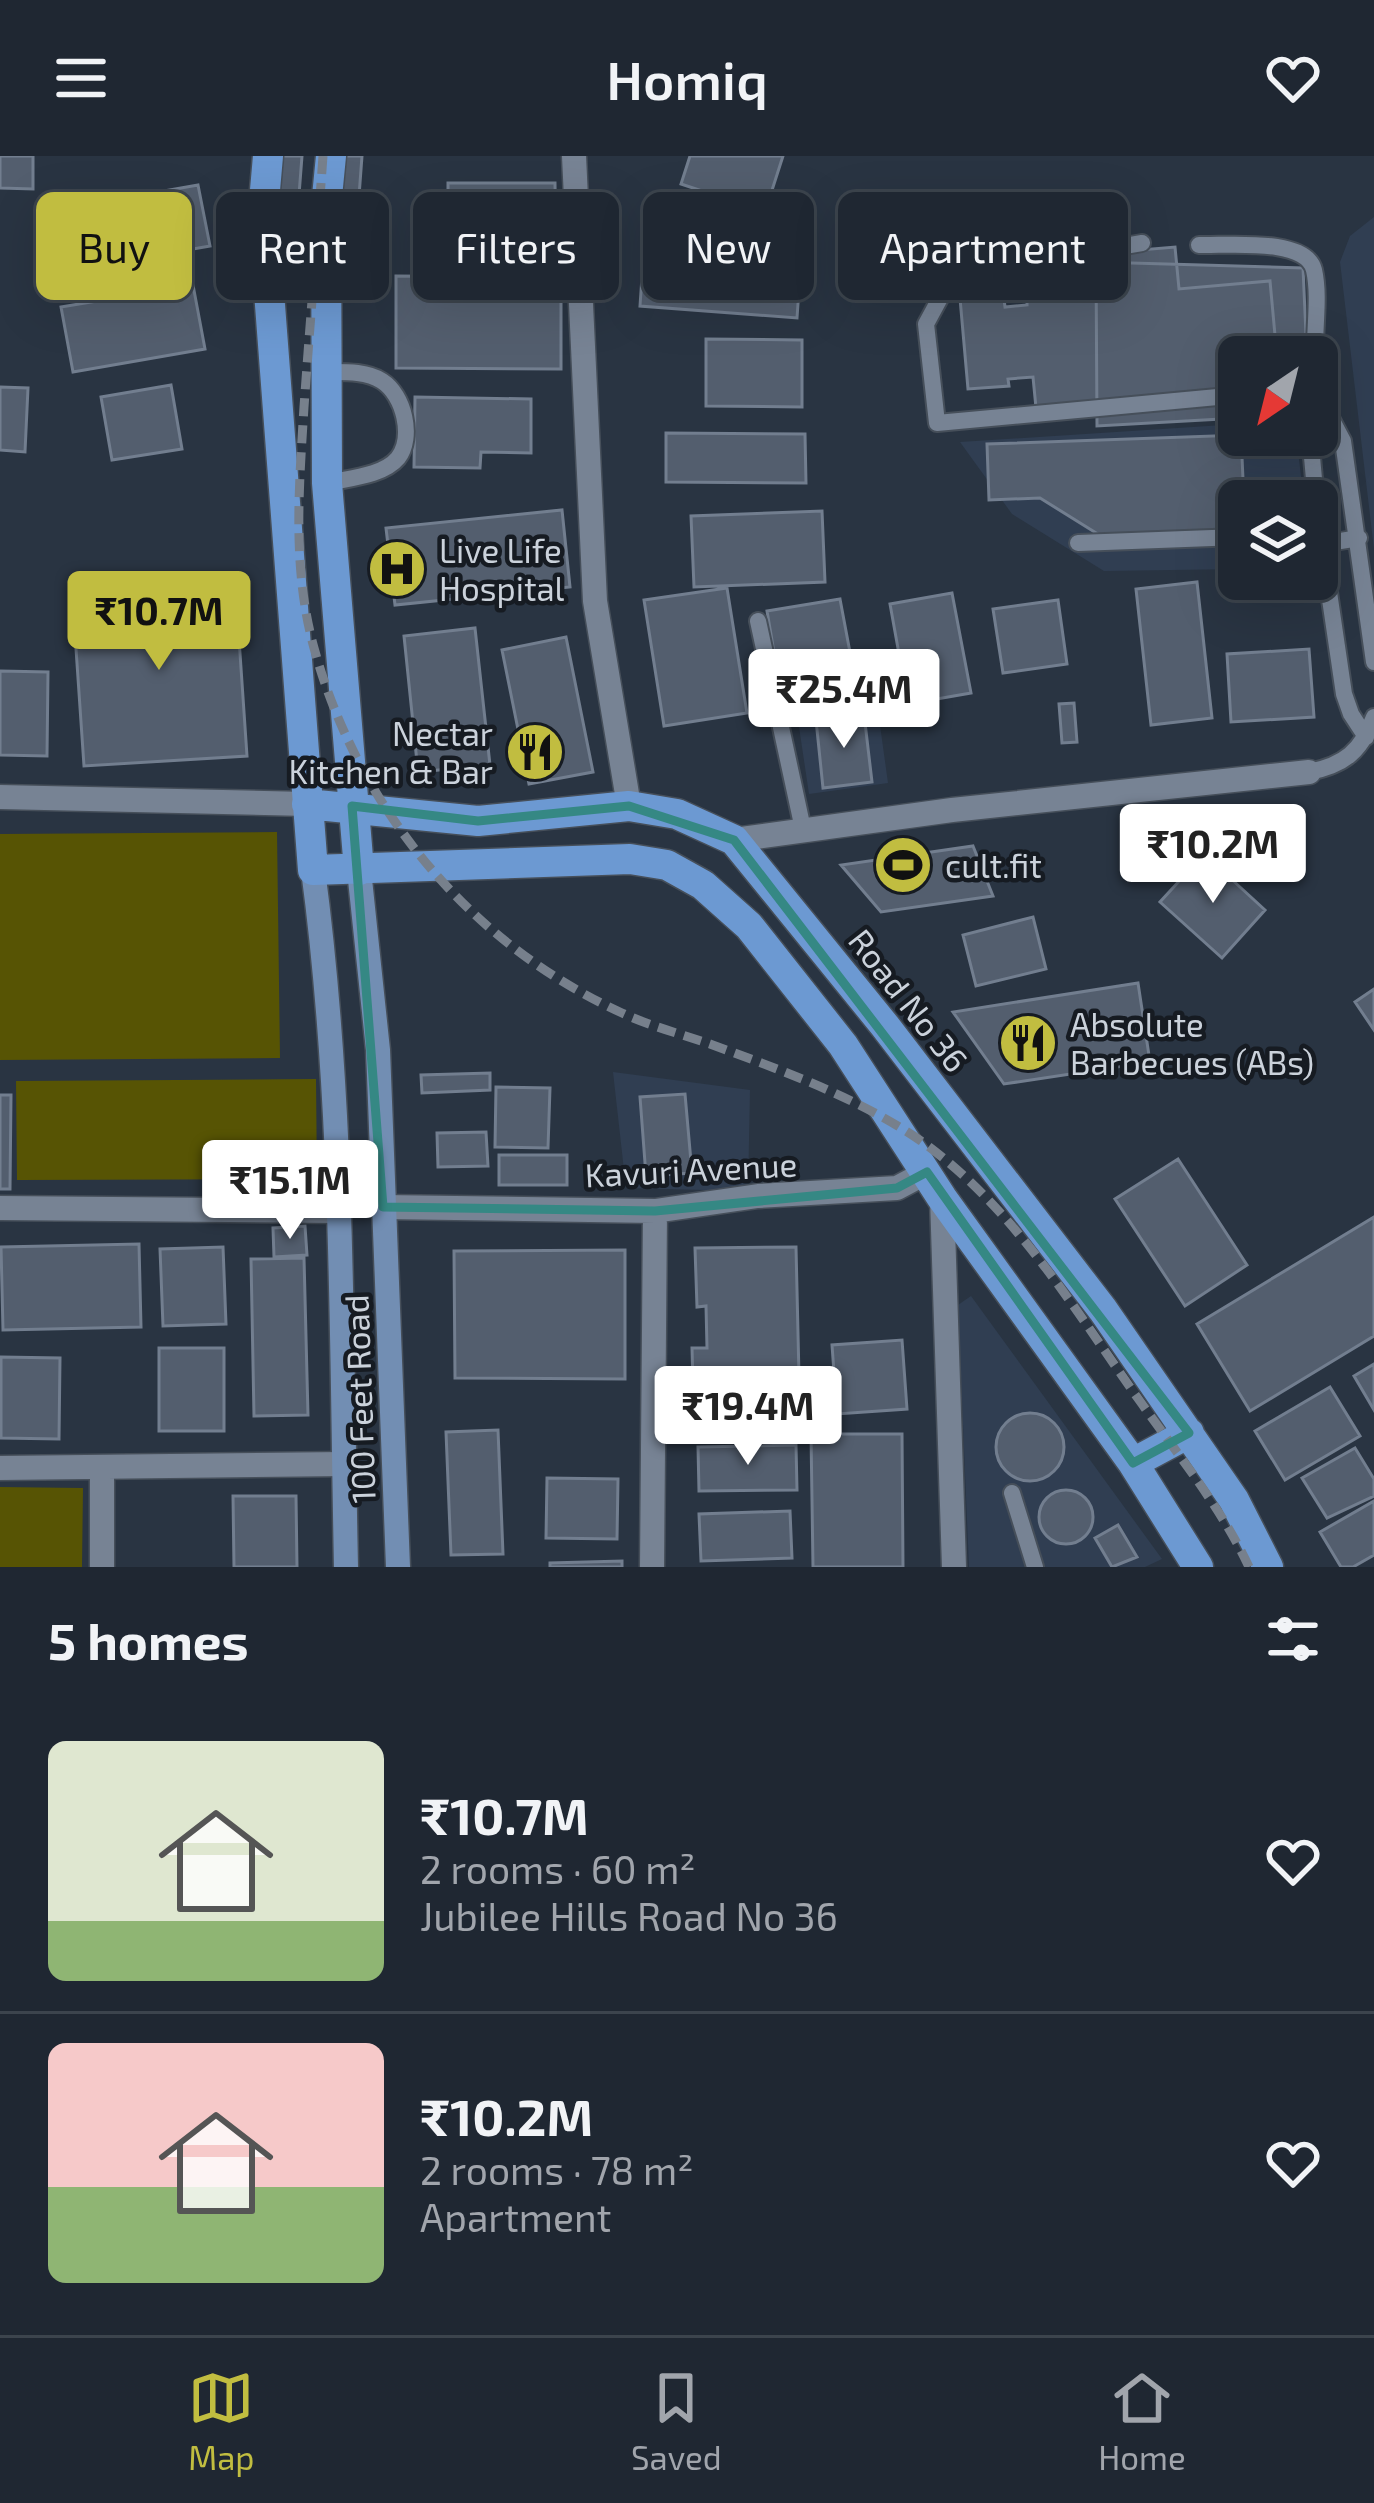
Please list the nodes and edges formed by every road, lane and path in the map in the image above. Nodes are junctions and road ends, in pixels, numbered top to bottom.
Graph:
1 (268, 156) edge
2 (331, 156) edge
3 (574, 156) edge
4 (1142, 243) dead end
5 (1199, 245) dead end
6 (1315, 336) edge
7 (327, 372) junction
8 (1218, 397) edge
9 (1338, 432) edge
10 (327, 483) junction
11 (1218, 538) edge
12 (1338, 538) edge
13 (1359, 538) junction
14 (1078, 543) dead end
15 (1329, 600) edge
16 (758, 621) dead end
17 (1374, 662) edge
18 (1374, 717) edge
19 (1366, 737) junction
20 (1309, 772) joint
21 (0, 797) edge
22 (307, 804) junction
23 (352, 806) junction
24 (629, 806) junction
25 (803, 829) junction
26 (734, 839) junction
27 (314, 870) junction
28 (359, 870) junction
29 (934, 1185) junction
30 (383, 1207) junction
31 (0, 1208) edge
32 (655, 1210) junction
33 (341, 1211) junction
34 (1189, 1433) junction
35 (1133, 1463) junction
36 (344, 1464) junction
37 (0, 1468) edge
38 (101, 1469) junction
39 (1012, 1493) dead end
40 (101, 1567) edge
41 (346, 1567) edge
42 (398, 1567) edge
43 (652, 1567) edge
44 (954, 1567) edge
45 (1035, 1567) edge
46 (1198, 1567) edge
47 (1268, 1567) edge

1 - 22 main road
2 - 7 main road
3 - 24 street
4 - 8 lane
5 - 6 lane
7 - 10 main road
7 - 10 lane
9 - 13 lane
10 - 23 main road
11 - 14 lane
12 - 13 lane
13 - 17 lane
15 - 19 lane
16 - 25 lane
18 - 19 lane
19 - 20 lane
20 - 25 street
21 - 22 street
22 - 23 main road, Road No 36
22 - 27 main road
23 - 24 main road, Road No 36
23 - 28 main road
24 - 26 main road, Road No 36
25 - 26 street
26 - 34 main road, Road No 36
27 - 28 main road
27 - 33 main road, 100 Feet Road
28 - 29 main road
28 - 30 main road, 100 Feet Road
29 - 32 street, Kavuri Avenue
29 - 35 main road
29 - 44 street
30 - 32 street, Kavuri Avenue
30 - 42 main road, 100 Feet Road
31 - 33 street
32 - 43 street
33 - 36 main road, 100 Feet Road
34 - 35 main road
34 - 47 main road, Road No 36
35 - 46 main road
36 - 38 street
36 - 41 main road, 100 Feet Road
37 - 38 street
38 - 40 street
39 - 45 lane

